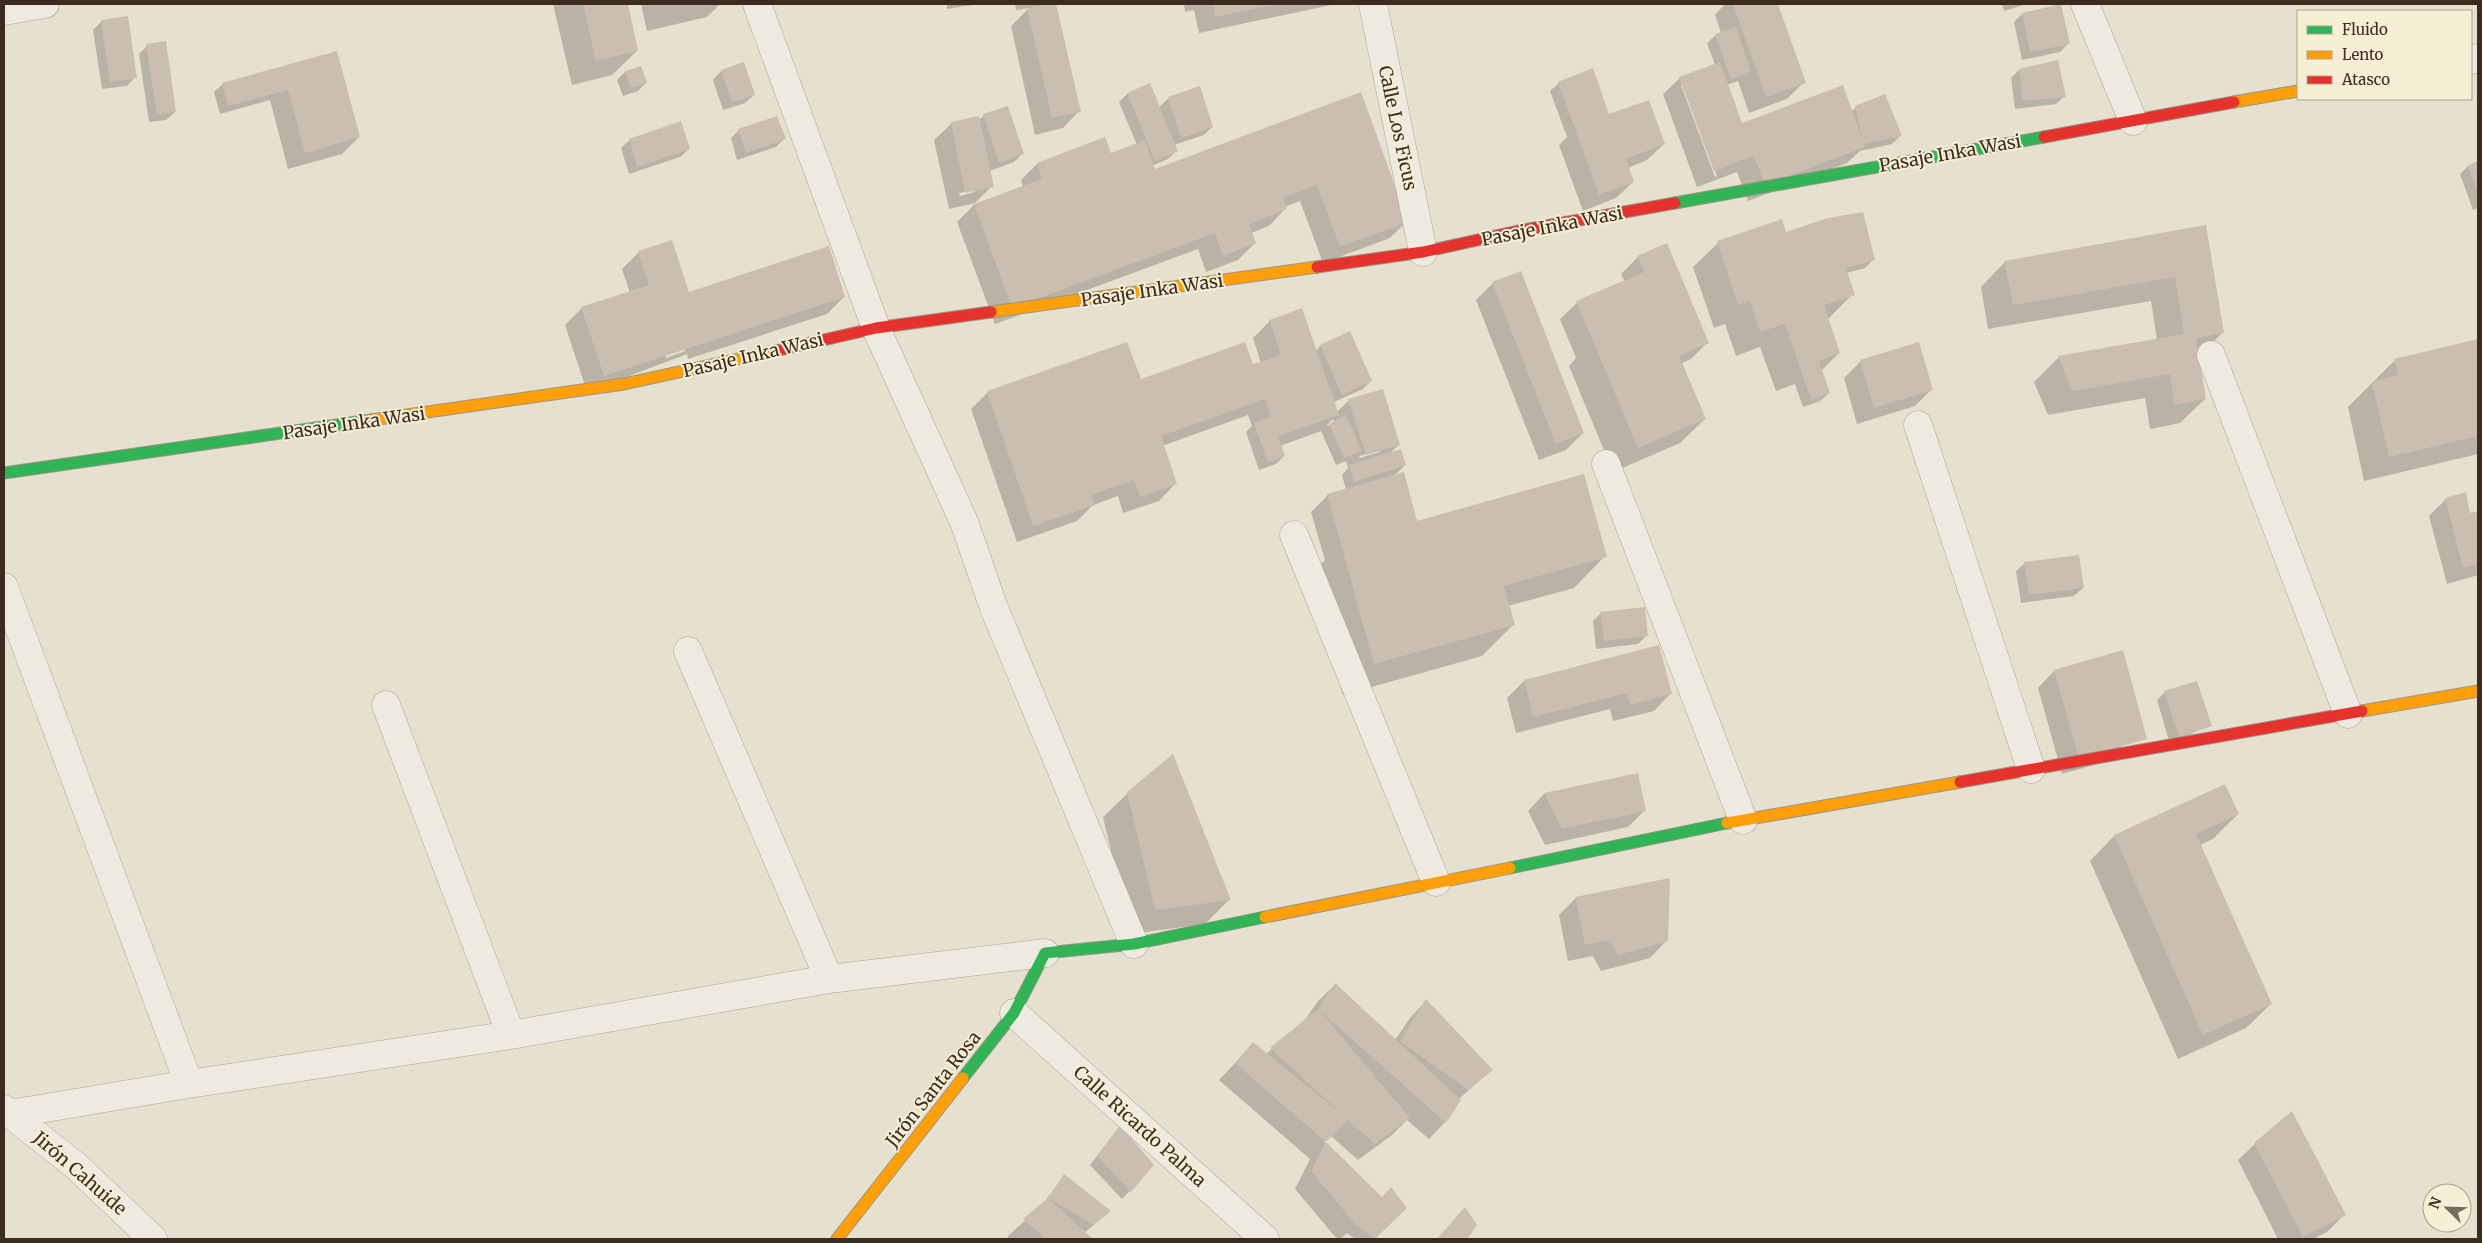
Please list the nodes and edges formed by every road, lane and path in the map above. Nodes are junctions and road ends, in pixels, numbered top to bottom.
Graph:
1 (45, 4) edge
2 (757, 4) edge
3 (1373, 4) edge
4 (2085, 4) edge
5 (4, 11) edge
6 (2297, 91) edge
7 (2133, 121) junction
8 (1424, 252) junction
9 (876, 328) junction
10 (2210, 355) dead end
11 (1918, 425) dead end
12 (1606, 464) dead end
13 (4, 473) edge
14 (1294, 535) dead end
15 (4, 587) edge
16 (688, 650) dead end
17 (2478, 691) edge
18 (386, 705) dead end
19 (2348, 714) junction
20 (2031, 769) junction
21 (1743, 820) junction
22 (1436, 882) junction
23 (1134, 944) junction
24 (1045, 953) junction
25 (829, 979) junction
26 (1014, 1013) junction
27 (511, 1035) junction
28 (189, 1084) junction
29 (7, 1112) edge
30 (153, 1239) edge
31 (837, 1239) edge
32 (1265, 1239) edge

1 - 5 street
2 - 9 street
3 - 8 street, Calle Los Ficus
4 - 7 street
6 - 7 street, Pasaje Inka Wasi
7 - 8 street, Pasaje Inka Wasi
8 - 9 street, Pasaje Inka Wasi
9 - 13 street, Pasaje Inka Wasi
9 - 23 street
10 - 19 street
11 - 20 street
12 - 21 street
14 - 22 street
15 - 28 street
16 - 25 street
17 - 19 street
18 - 27 street
19 - 20 street
20 - 21 street
21 - 22 street
22 - 23 street
23 - 24 street
24 - 25 street
24 - 26 street, Jirón Santa Rosa
25 - 27 street
26 - 31 street, Jirón Santa Rosa
26 - 32 street, Calle Ricardo Palma
27 - 28 street
28 - 29 street
29 - 30 street, Jirón Cahuide

